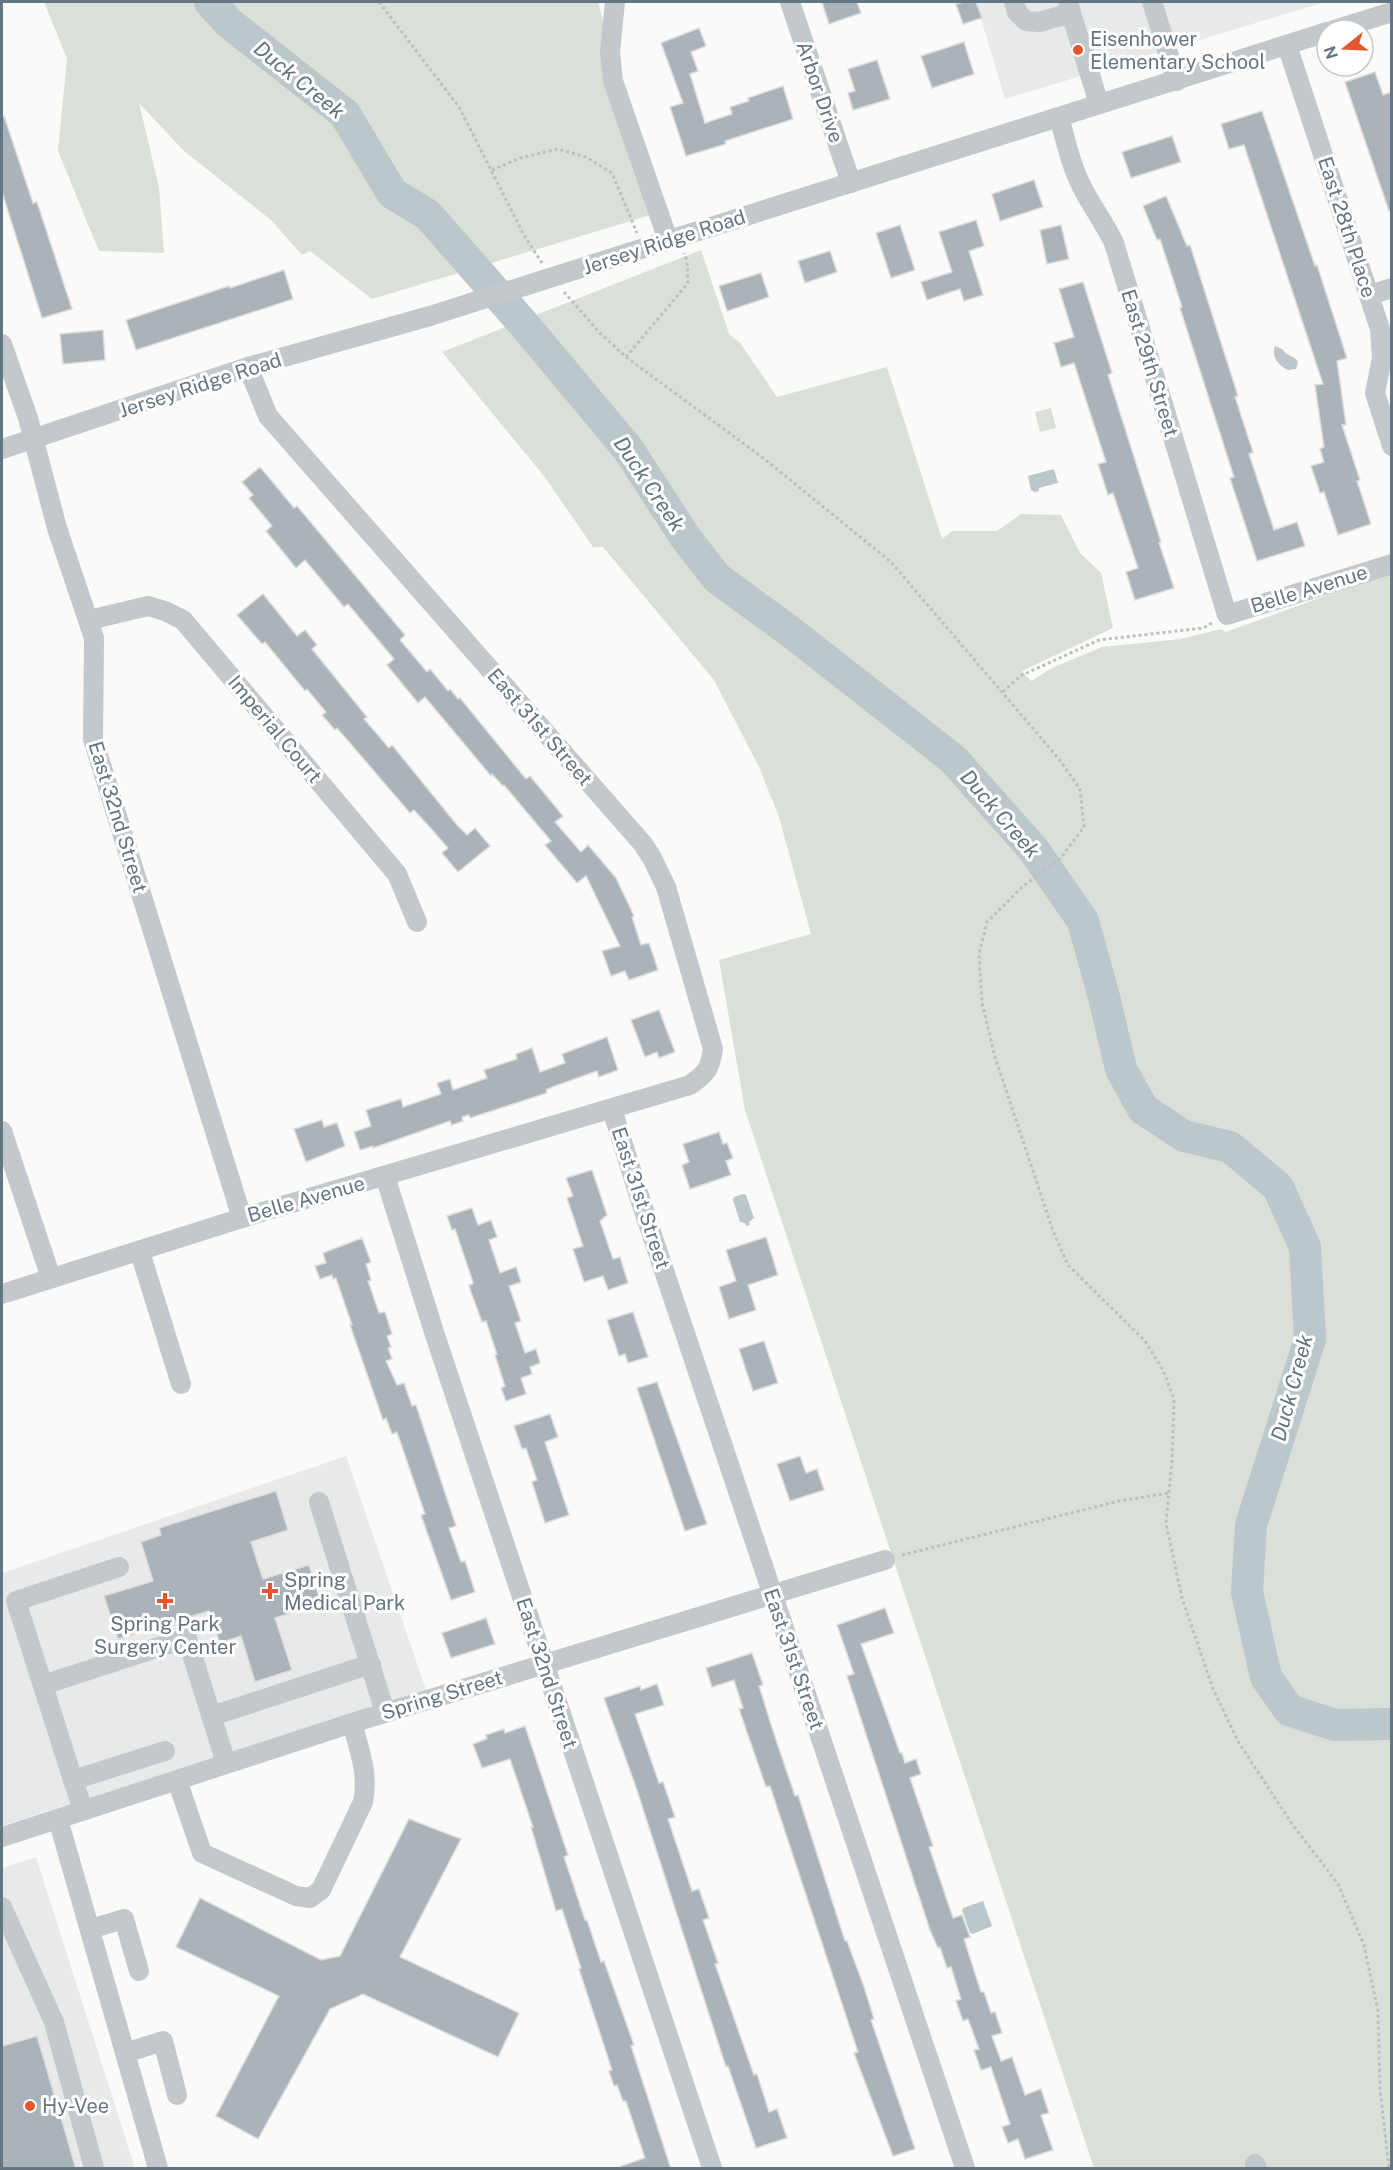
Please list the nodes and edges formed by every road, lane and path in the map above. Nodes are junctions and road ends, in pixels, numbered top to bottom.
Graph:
1 (379, 2) edge
2 (615, 2) edge
3 (790, 2) edge
4 (1014, 2) edge
5 (1152, 2) edge
6 (1069, 7) edge
7 (1392, 12) edge
8 (1373, 18) edge
9 (1315, 36) edge
10 (1287, 45) junction
11 (1177, 81) junction
12 (1099, 104) junction
13 (1059, 117) junction
14 (492, 170) junction
15 (851, 183) junction
16 (673, 238) junction
17 (643, 248) junction
18 (555, 277) junction
19 (1392, 288) edge
20 (1369, 295) junction
21 (2, 344) edge
22 (626, 357) junction
23 (248, 368) junction
24 (32, 440) junction
25 (1392, 446) edge
26 (2, 449) edge
27 (1392, 564) edge
28 (1227, 615) junction
29 (88, 620) junction
30 (1003, 692) junction
31 (417, 922) dead end
32 (612, 1109) junction
33 (2, 1131) edge
34 (386, 1176) junction
35 (242, 1218) junction
36 (140, 1252) junction
37 (51, 1278) junction
38 (2, 1294) edge
39 (181, 1384) dead end
40 (1169, 1493) junction
41 (319, 1503) dead end
42 (885, 1560) joint
43 (119, 1567) dead end
44 (772, 1594) junction
45 (371, 1664) junction
46 (544, 1664) junction
47 (43, 1684) junction
48 (385, 1712) junction
49 (212, 1716) junction
50 (352, 1723) junction
51 (165, 1751) dead end
52 (226, 1763) junction
53 (73, 1780) junction
54 (177, 1780) junction
55 (83, 1810) junction
56 (58, 1819) junction
57 (2, 1837) edge
58 (2, 1907) edge
59 (90, 1929) junction
60 (139, 1971) dead end
61 (125, 2053) junction
62 (177, 2095) dead end
63 (94, 2169) edge
64 (158, 2169) edge
65 (712, 2169) edge
66 (965, 2169) edge
67 (1389, 2169) edge

1 - 14 path
2 - 16 street
3 - 15 street, Arbor Drive
4 - 6 street
5 - 11 street
6 - 12 street
7 - 8 street
9 - 10 street, Jersey Ridge Road
10 - 11 street, Jersey Ridge Road
10 - 20 street, East 28th Place
11 - 12 street, Jersey Ridge Road
12 - 13 street, Jersey Ridge Road
13 - 15 street, Jersey Ridge Road
13 - 28 street, East 29th Street
14 - 17 path
14 - 18 path
15 - 16 street, Jersey Ridge Road
16 - 17 street, Jersey Ridge Road
16 - 22 path
17 - 18 street, Jersey Ridge Road
18 - 22 path
18 - 23 street, Jersey Ridge Road, bridge
19 - 20 street
20 - 25 street, East 28th Place
21 - 24 street, East 32nd Street
22 - 30 path
23 - 24 street, Jersey Ridge Road
23 - 32 street, East 31st Street
24 - 26 street, Jersey Ridge Road
24 - 29 street, East 32nd Street
27 - 28 street, Belle Avenue
28 - 30 path
29 - 31 street, Imperial Court
29 - 35 street, East 32nd Street
30 - 40 path
32 - 34 street, Belle Avenue
32 - 44 street, East 31st Street
33 - 37 street
34 - 35 street, Belle Avenue
34 - 46 street, East 32nd Street
35 - 36 street, Belle Avenue
36 - 37 street, Belle Avenue
36 - 39 street
37 - 38 street, Belle Avenue
40 - 42 path
40 - 67 path
41 - 45 street
42 - 44 street, Spring Street
43 - 47 street
44 - 46 street, Spring Street
44 - 66 street, East 31st Street
45 - 48 street
45 - 49 street
46 - 48 street, Spring Street
46 - 65 street, East 32nd Street
47 - 49 street
47 - 53 street
48 - 50 street, Spring Street
49 - 52 street
50 - 52 street, Spring Street
50 - 54 street
51 - 53 street
52 - 54 street, Spring Street
53 - 55 street
54 - 55 street, Spring Street
55 - 56 street, Spring Street
56 - 57 street, Spring Street
56 - 59 street
58 - 63 street
59 - 60 street
59 - 61 street
61 - 62 street
61 - 64 street

